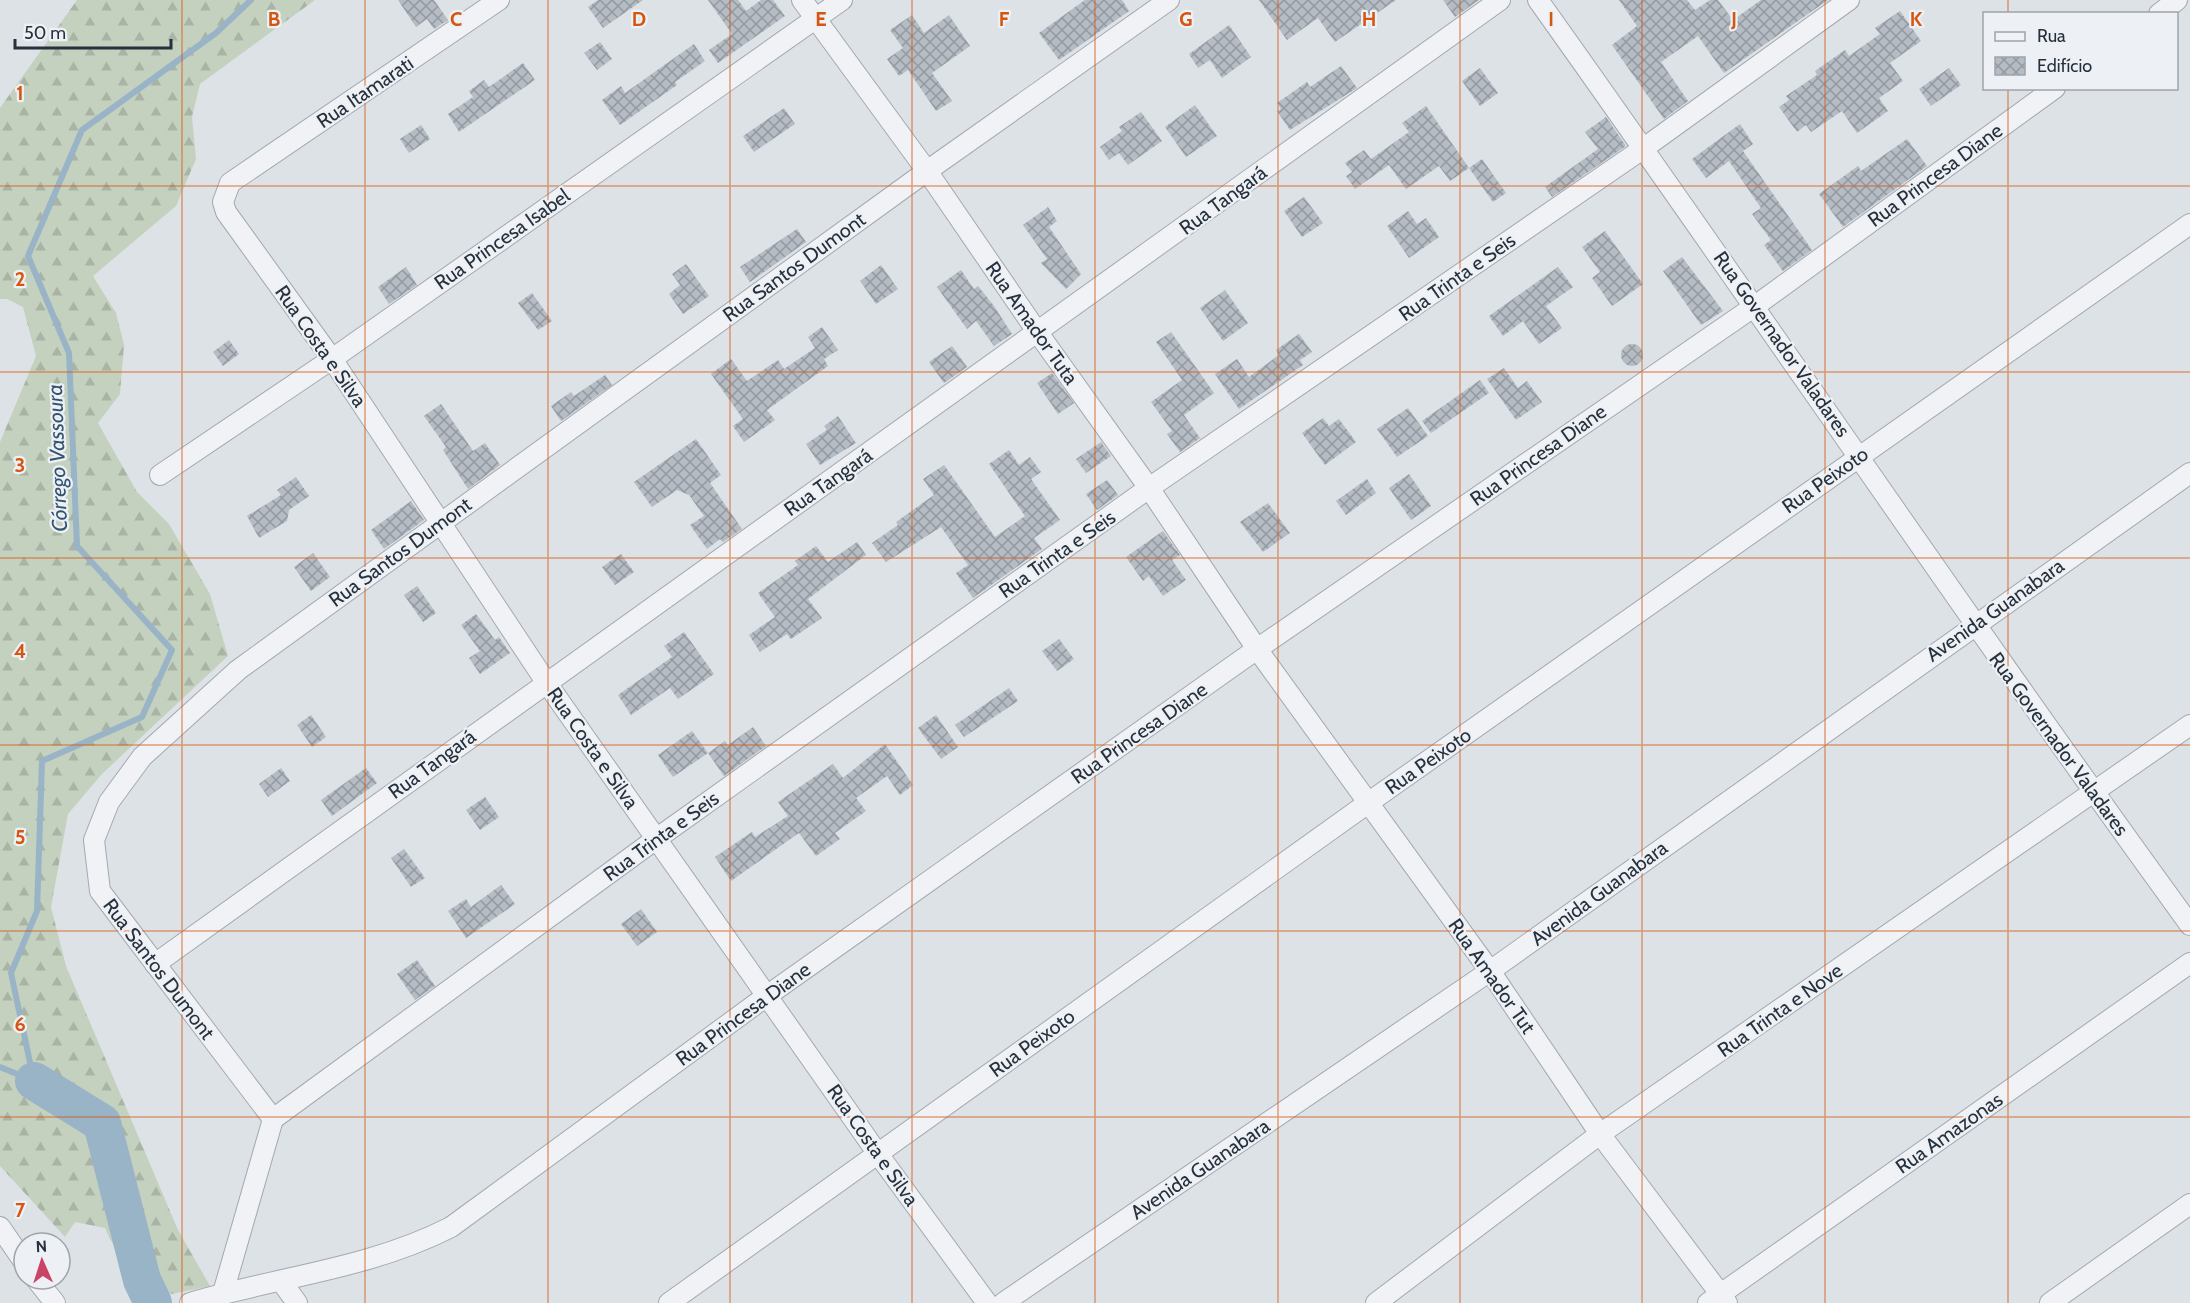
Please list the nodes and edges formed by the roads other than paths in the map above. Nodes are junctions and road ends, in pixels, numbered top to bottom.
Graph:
1 (499, 0) edge
2 (802, 0) edge
3 (842, 0) edge
4 (1169, 0) edge
5 (1500, 0) edge
6 (1538, 0) edge
7 (1849, 0) edge
8 (2177, 0) edge
9 (2162, 12) edge
10 (816, 19) junction
11 (2052, 90) edge
12 (1644, 148) junction
13 (927, 171) junction
14 (230, 183) joint
15 (2190, 224) edge
16 (1755, 306) junction
17 (1038, 333) junction
18 (332, 359) junction
19 (1860, 456) junction
20 (2190, 473) edge
21 (160, 476) dead end
22 (1149, 489) junction
23 (440, 521) junction
24 (1974, 624) junction
25 (1257, 649) junction
26 (546, 682) junction
27 (2190, 725) edge
28 (2094, 793) junction
29 (1368, 803) junction
30 (656, 839) junction
31 (2190, 925) edge
32 (2190, 963) edge
33 (155, 964) junction
34 (1490, 971) junction
35 (768, 995) junction
36 (273, 1119) junction
37 (1600, 1134) junction
38 (878, 1154) junction
39 (2190, 1204) edge
40 (0, 1227) edge
41 (12, 1244) edge
42 (280, 1281) junction
43 (46, 1291) edge
44 (223, 1293) junction
45 (1718, 1300) edge
46 (56, 1303) edge
47 (190, 1303) edge
48 (297, 1303) edge
49 (669, 1303) edge
50 (987, 1303) edge
51 (1003, 1303) edge
52 (1376, 1303) edge
53 (2050, 1303) edge

1 - 14 street, Rua Itamarati
2 - 10 street, Rua Amador Tuta
3 - 10 street, Rua Princesa Isabel
4 - 13 street, Rua Santos Dumont
5 - 17 street, Rua Tangará
6 - 12 street, Rua Governador Valadares
7 - 12 street, Rua Trinta e Seis
8 - 9 street
10 - 13 street, Rua Amador Tuta
10 - 18 street, Rua Princesa Isabel
11 - 16 street, Rua Princesa Diane
12 - 16 street, Rua Governador Valadares
12 - 22 street, Rua Trinta e Seis
13 - 17 street, Rua Amador Tuta
13 - 23 street, Rua Santos Dumont
14 - 18 street, Rua Costa e Silva
15 - 19 street, Rua Peixoto
16 - 19 street, Rua Governador Valadares
16 - 25 street, Rua Princesa Diane
17 - 22 street, Rua Amador Tuta
17 - 26 street, Rua Tangará
18 - 21 street, Rua Princesa Isabel
18 - 23 street, Rua Costa e Silva
19 - 24 street, Rua Governador Valadares
19 - 29 street, Rua Peixoto
20 - 24 street, Avenida Guanabara
22 - 25 street, Rua Amador Tuta
22 - 30 street, Rua Trinta e Seis
23 - 26 street, Rua Costa e Silva
23 - 33 street, Rua Santos Dumont
24 - 28 street, Rua Governador Valadares
24 - 34 street, Avenida Guanabara
25 - 29 street, Rua Amador Tut
25 - 35 street, Rua Princesa Diane
26 - 30 street, Rua Costa e Silva
26 - 33 street, Rua Tangará
27 - 28 street, Rua Trinta e Nove
28 - 31 street, Rua Governador Valadares
28 - 37 street, Rua Trinta e Nove
29 - 34 street, Rua Amador Tut
29 - 38 street, Rua Peixoto
30 - 35 street, Rua Costa e Silva
30 - 36 street, Rua Trinta e Seis
32 - 45 street, Rua Amazonas
33 - 36 street, Rua Santos Dumont
34 - 37 street, Rua Amador Tut
34 - 51 street, Avenida Guanabara
35 - 38 street, Rua Costa e Silva
35 - 42 street, Rua Princesa Diane
36 - 44 street
37 - 45 street, Rua Amador Tut
37 - 52 street, Rua Trinta e Nove
38 - 49 street, Rua Peixoto
38 - 50 street, Rua Costa e Silva
39 - 53 street
40 - 41 street
42 - 44 street, Rua Princesa Diane
42 - 48 street
43 - 46 street
44 - 47 street, Rua Princesa Diane

